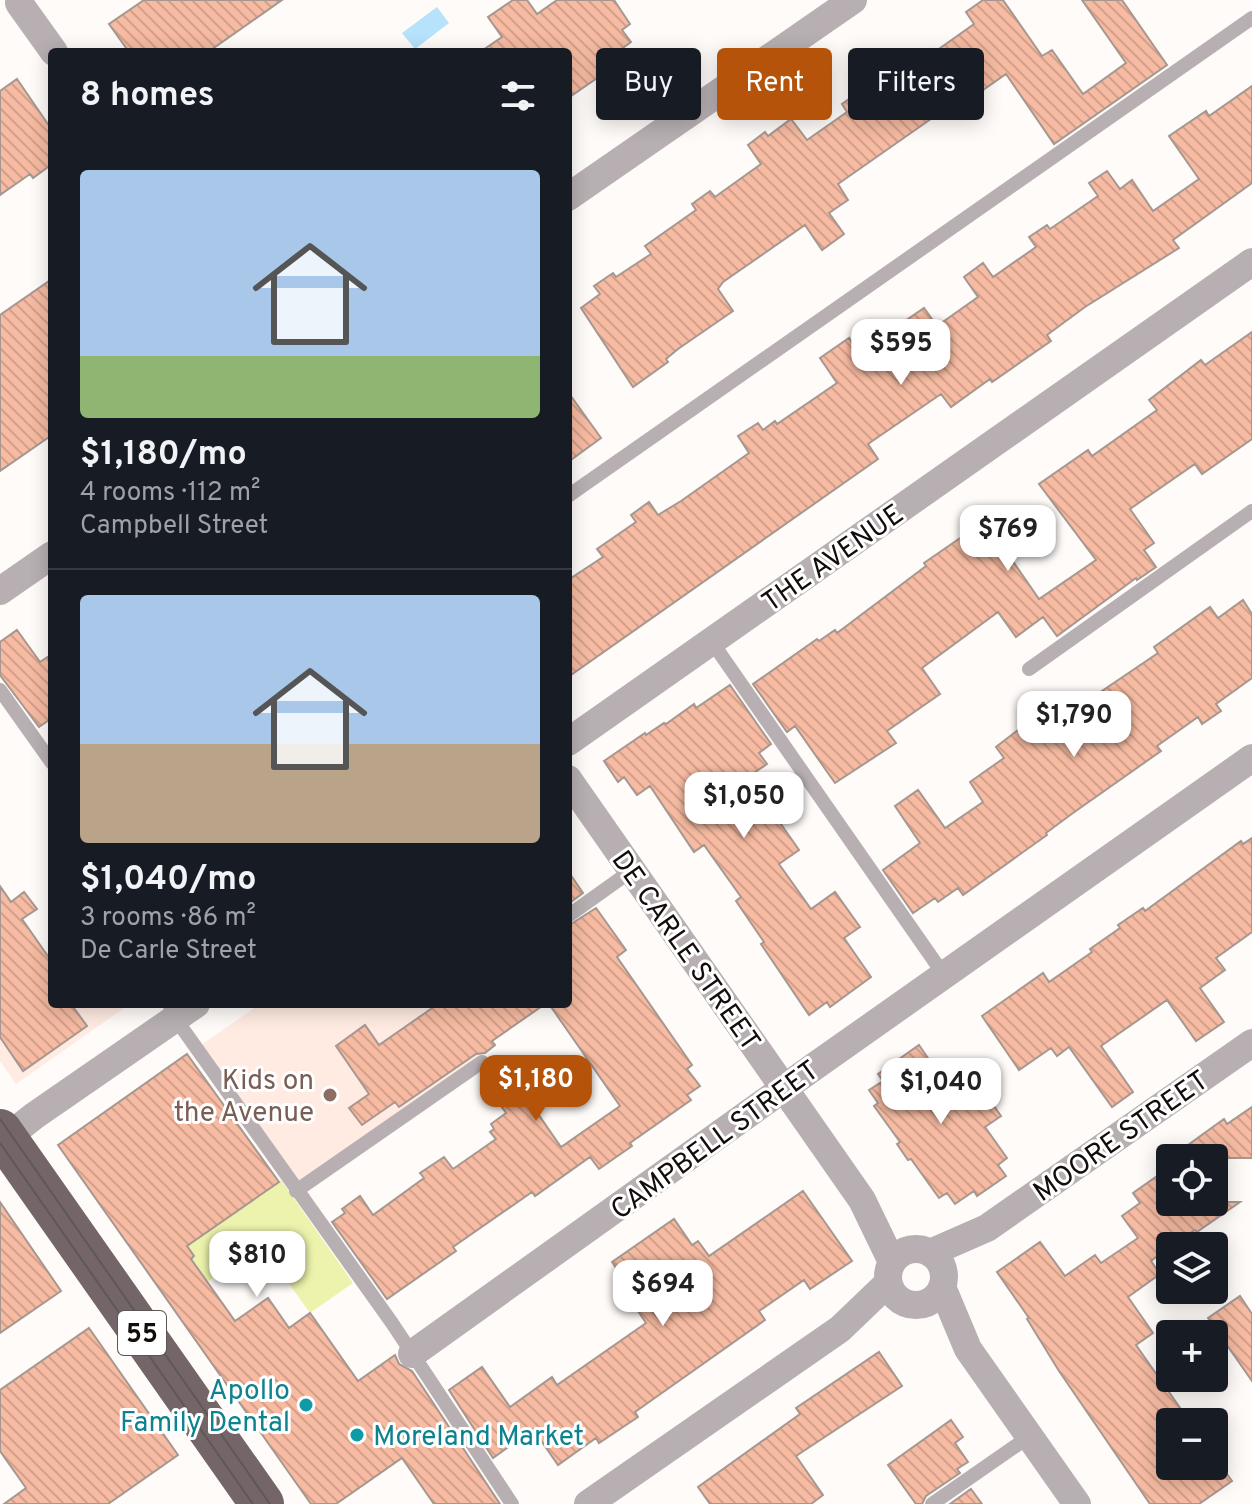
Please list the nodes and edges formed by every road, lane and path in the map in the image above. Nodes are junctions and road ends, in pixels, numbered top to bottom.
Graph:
1 (853, 0) edge
2 (14, 6) edge
3 (1249, 25) edge
4 (51, 48) edge
5 (572, 194) edge
6 (1252, 262) edge
7 (572, 493) edge
8 (1252, 511) edge
9 (48, 558) edge
10 (0, 591) edge
11 (712, 642) junction
12 (1029, 669) dead end
13 (0, 690) edge
14 (572, 739) edge
15 (48, 757) edge
16 (1252, 758) edge
17 (572, 785) edge
18 (631, 871) junction
19 (572, 913) edge
20 (944, 975) junction
21 (180, 1009) edge
22 (1252, 1043) edge
23 (482, 1062) dead end
24 (784, 1088) junction
25 (2, 1138) edge
26 (296, 1191) junction
27 (917, 1277) junction
28 (412, 1354) junction
29 (1030, 1436) junction
30 (262, 1504) edge
31 (512, 1504) edge
32 (588, 1504) edge
33 (932, 1504) edge
34 (1077, 1504) edge

1 - 5 street
2 - 4 street
3 - 7 lane
6 - 11 street, THE AVENUE
8 - 12 lane
9 - 10 street
11 - 14 street, THE AVENUE
11 - 20 lane
13 - 15 lane
16 - 20 street, CAMPBELL STREET
17 - 18 street, DE CARLE STREET
18 - 19 lane
18 - 24 street, DE CARLE STREET
20 - 24 street, CAMPBELL STREET
21 - 25 street
21 - 26 lane
22 - 27 street, MOORE STREET
23 - 26 lane
24 - 27 street, DE CARLE STREET
24 - 28 street, CAMPBELL STREET
25 - 30 highway, 55
26 - 28 lane
27 - 29 street, DE CARLE STREET
27 - 32 street, MOORE STREET
28 - 31 lane
29 - 33 lane
29 - 34 street, DE CARLE STREET

